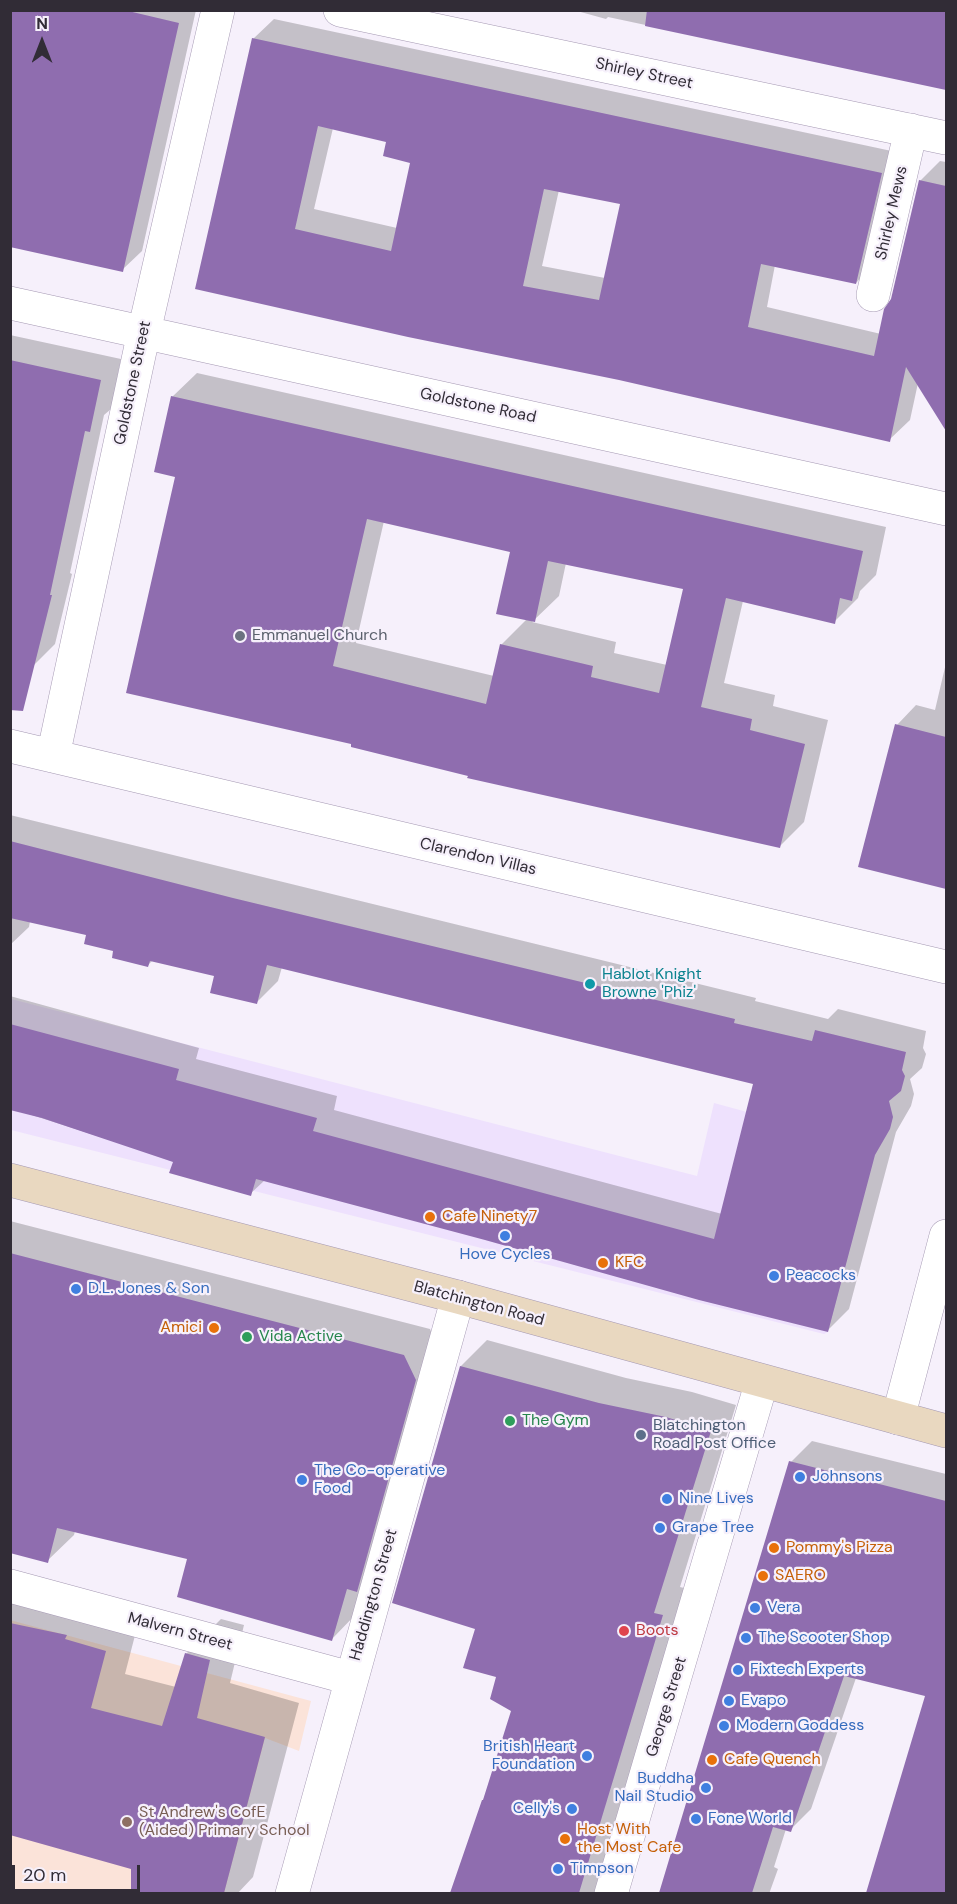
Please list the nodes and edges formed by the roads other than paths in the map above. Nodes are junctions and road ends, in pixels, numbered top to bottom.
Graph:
1 (218, 10) edge
2 (340, 10) edge
3 (911, 130) junction
4 (946, 138) edge
5 (873, 295) dead end
6 (10, 303) edge
7 (144, 332) junction
8 (946, 509) edge
9 (10, 746) edge
10 (53, 756) junction
11 (946, 967) edge
12 (10, 1180) edge
13 (946, 1236) edge
14 (458, 1297) junction
15 (762, 1381) junction
16 (898, 1418) junction
17 (946, 1431) edge
18 (10, 1586) edge
19 (350, 1678) junction
20 (292, 1893) edge
21 (611, 1893) edge

1 - 7 street, Goldstone Street
2 - 3 street, Shirley Street
3 - 4 street, Shirley Street
3 - 5 street, Shirley Mews
6 - 7 street, Goldstone Road
7 - 8 street, Goldstone Road
7 - 10 street, Goldstone Street
9 - 10 street, Clarendon Villas
10 - 11 street, Clarendon Villas
12 - 14 street, Blatchington Road
13 - 16 street
14 - 15 street, Blatchington Road
14 - 19 street, Haddington Street
15 - 16 street, Blatchington Road
15 - 21 street, George Street
16 - 17 street, Blatchington Road
18 - 19 street, Malvern Street
19 - 20 street, Haddington Street

